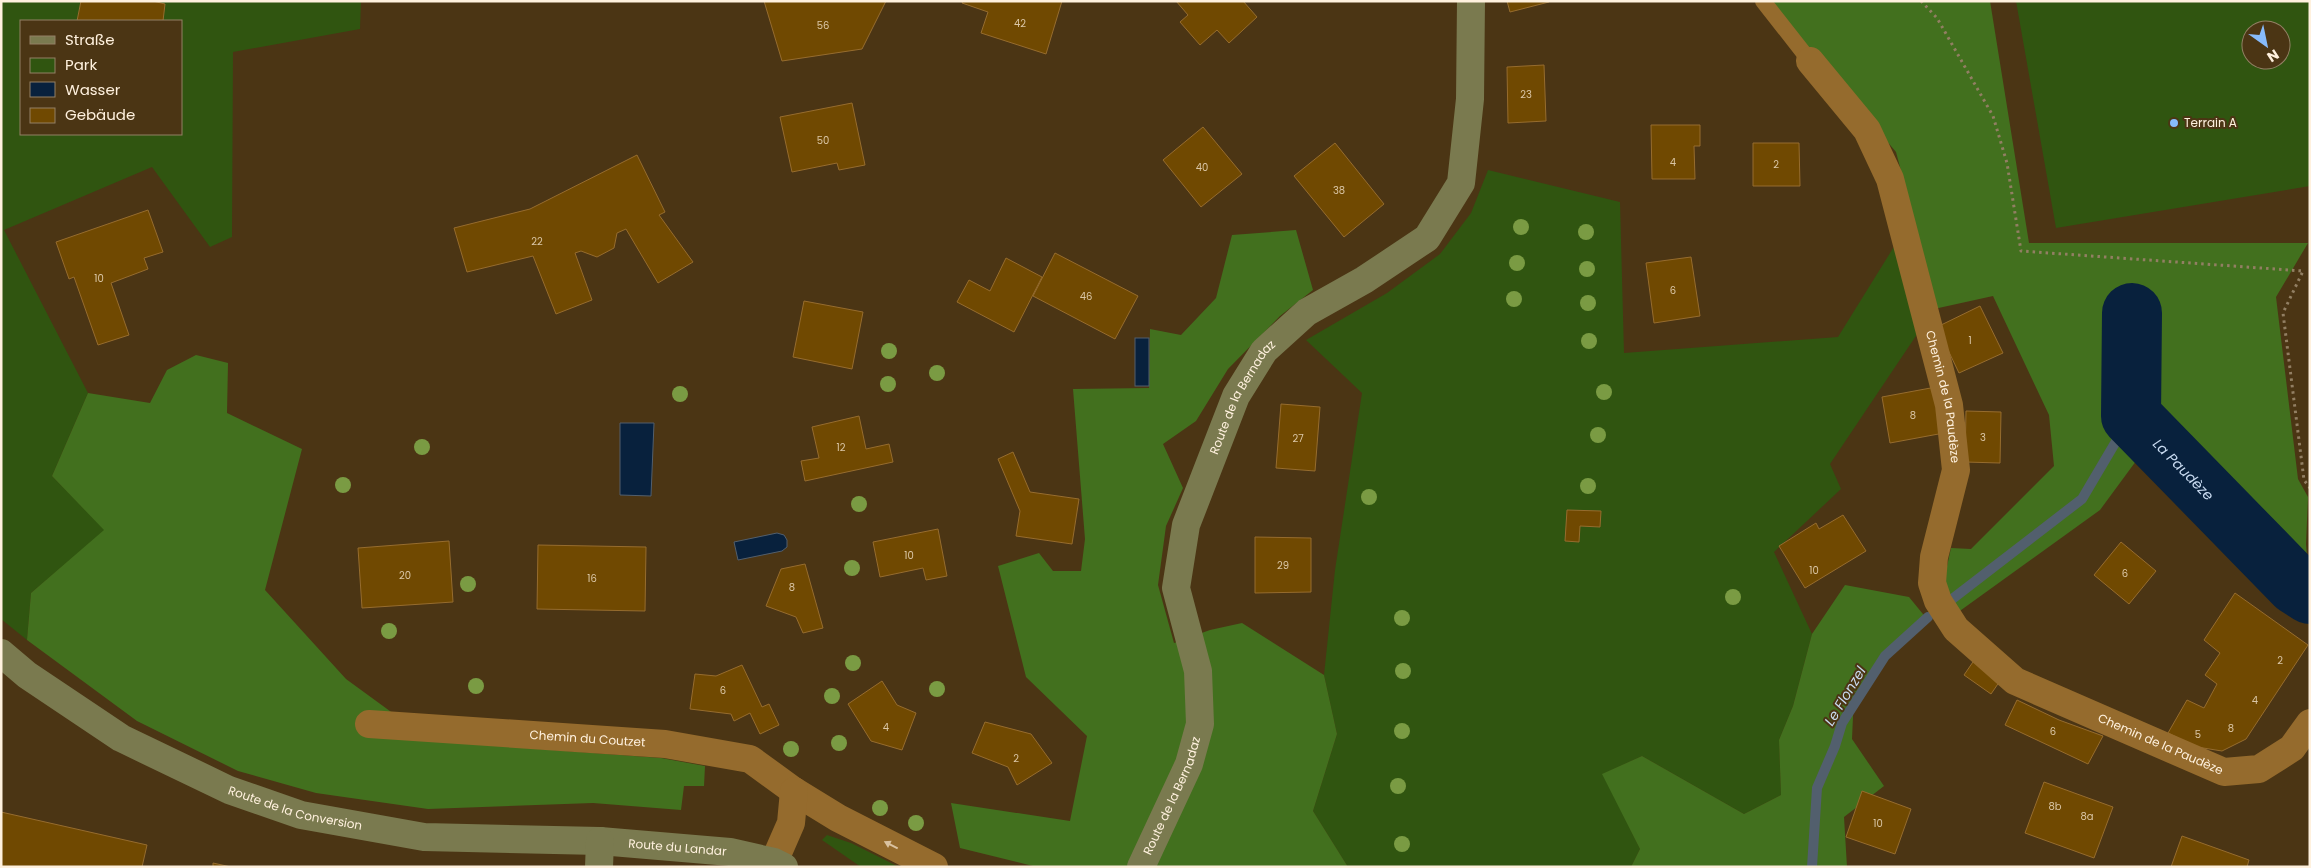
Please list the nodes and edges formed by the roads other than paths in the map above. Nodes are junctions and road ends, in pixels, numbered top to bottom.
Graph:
1 (1471, 1) edge
2 (1763, 1) edge
3 (1810, 61) joint
4 (1, 653) edge
5 (369, 724) dead end
6 (2310, 724) edge
7 (794, 792) junction
8 (600, 854) edge
9 (779, 864) edge
10 (934, 867) edge
11 (1141, 867) edge

1 - 11 street, Route de la Bernadaz
2 - 3 lane, Chemin de la Paudèze
3 - 6 street, Chemin de la Paudèze
4 - 8 street, Route de la Conversion
5 - 7 street, Chemin du Coutzet
7 - 9 street
10 -> 7 street, Chemin du Coutzet
8 - 9 street, Route du Landar

